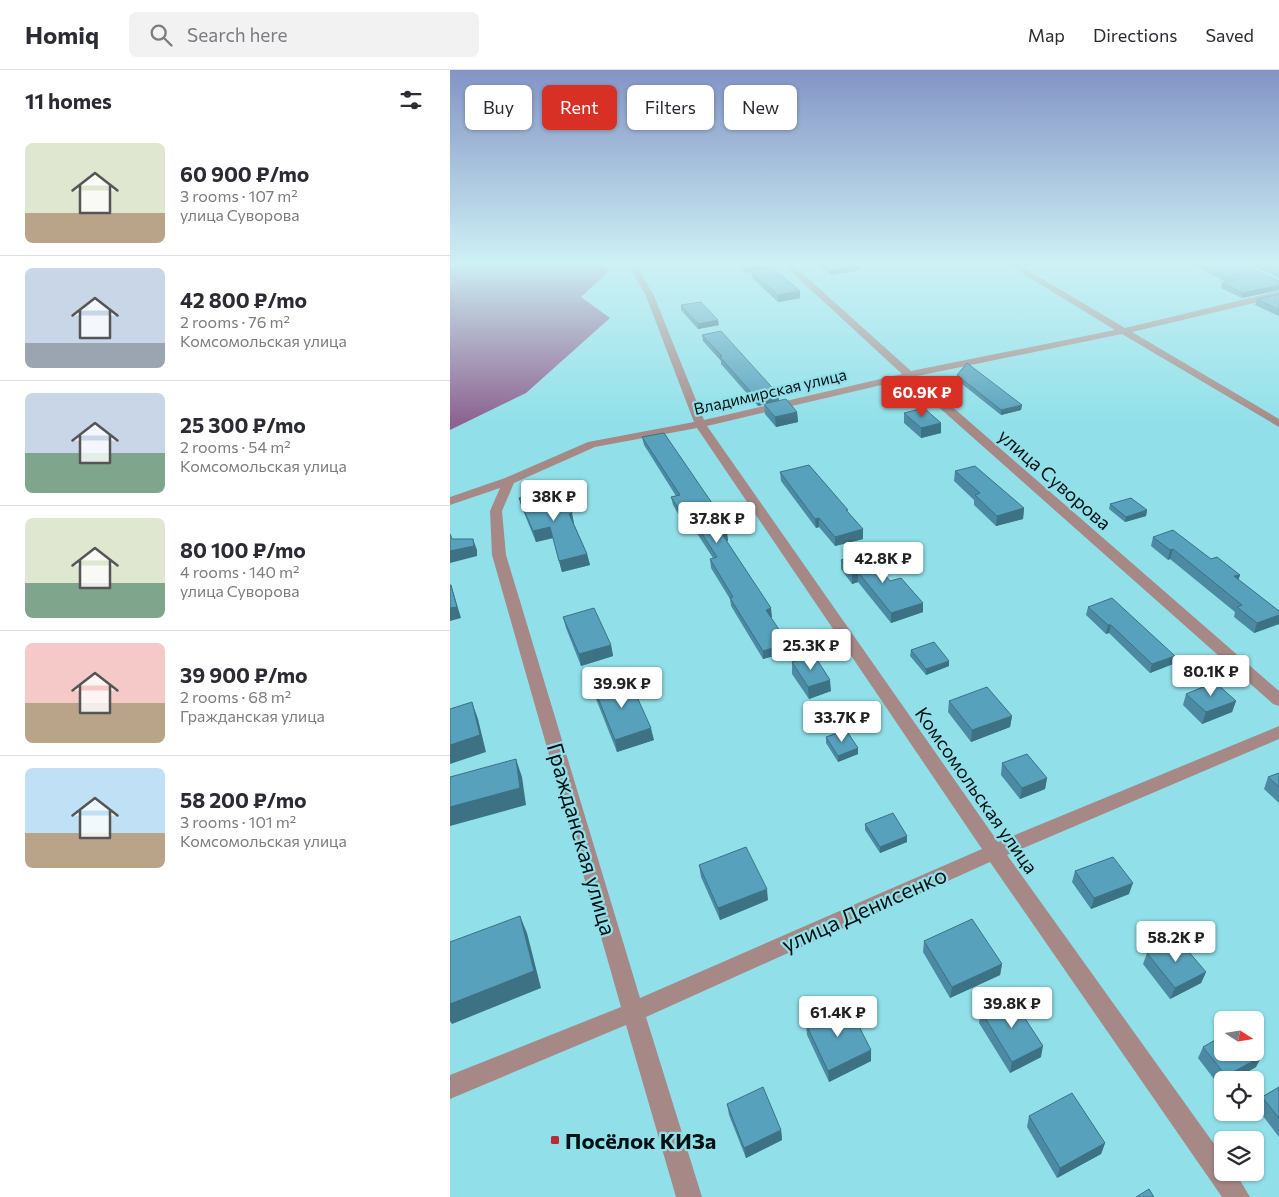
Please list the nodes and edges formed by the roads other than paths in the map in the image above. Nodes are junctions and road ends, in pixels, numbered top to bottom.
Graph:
1 (658, 317) edge
2 (844, 317) edge
3 (1100, 317) edge
4 (1185, 317) edge
5 (1125, 331) junction
6 (909, 376) junction
7 (700, 424) junction
8 (1279, 424) edge
9 (509, 480) junction
10 (450, 501) edge
11 (1279, 700) edge
12 (1279, 732) edge
13 (994, 852) junction
14 (633, 1012) junction
15 (450, 1087) edge
16 (689, 1197) edge
17 (1237, 1197) edge

1 - 7 street, Комсомольская улица
2 - 6 street, улица Суворова
3 - 5 street
4 - 5 street, Владимирская улица
5 - 6 street, Владимирская улица
5 - 8 street
6 - 7 street, Владимирская улица
6 - 11 street, улица Суворова
7 - 9 street, Владимирская улица
7 - 13 street, Комсомольская улица
9 - 10 street, Владимирская улица
9 - 14 street, Гражданская улица
12 - 13 street, улица Денисенко
13 - 14 street, улица Денисенко
13 - 17 street, Комсомольская улица
14 - 15 street, улица Денисенко
14 - 16 street, Гражданская улица

